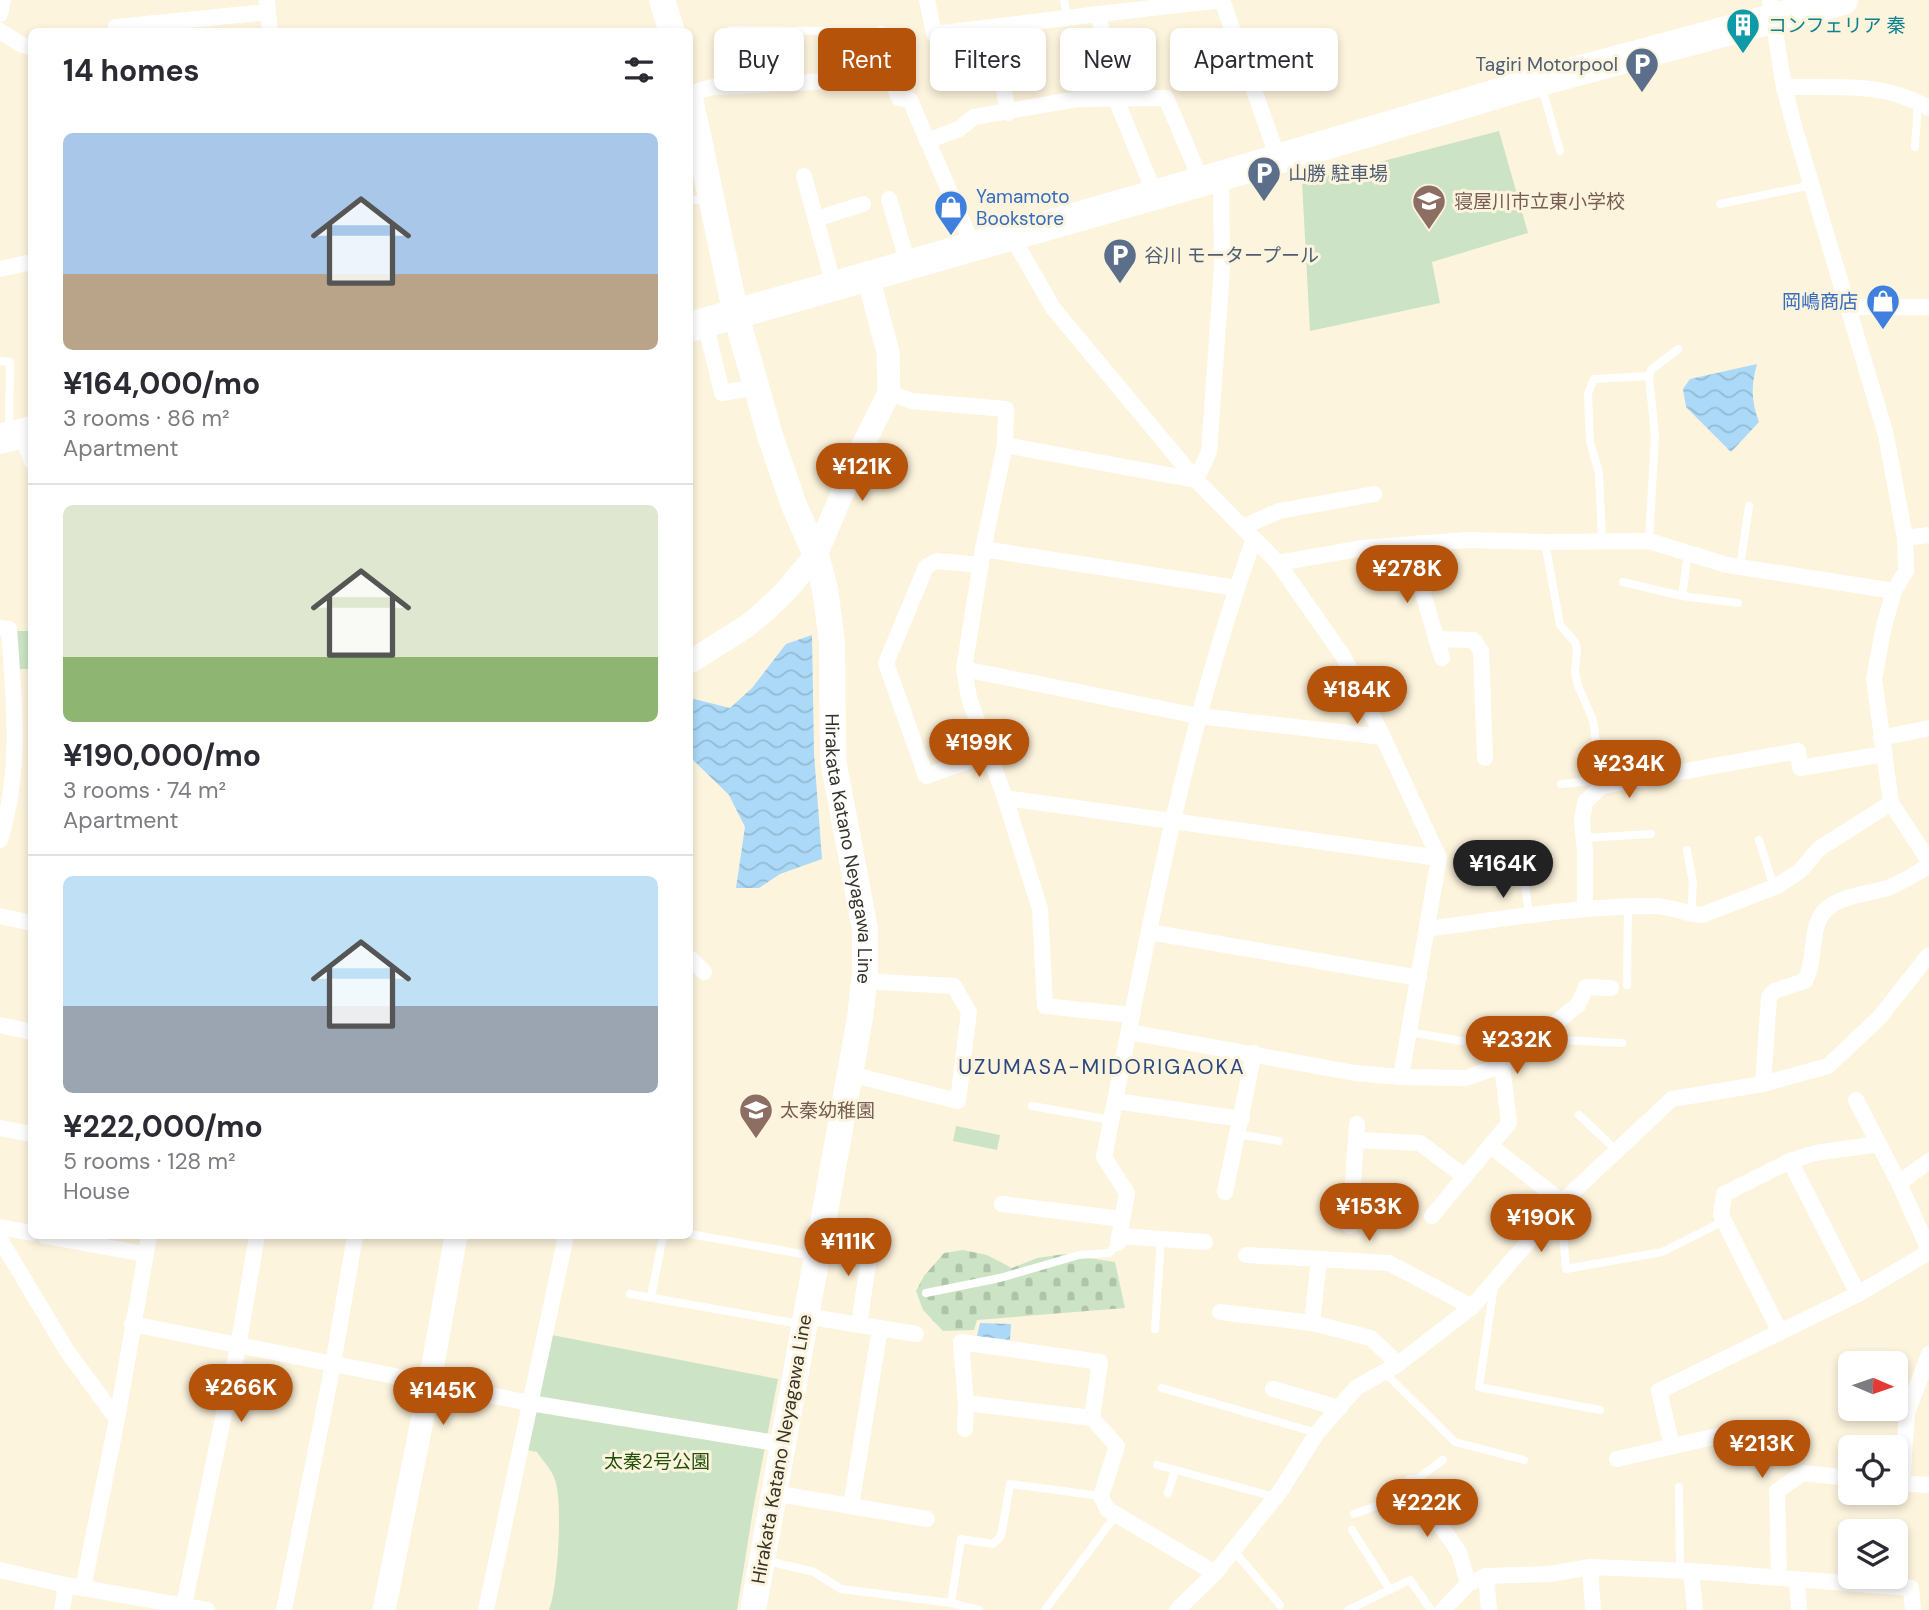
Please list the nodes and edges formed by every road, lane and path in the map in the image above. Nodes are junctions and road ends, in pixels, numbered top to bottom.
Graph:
1 (3, 0) edge
2 (662, 0) edge
3 (928, 0) edge
4 (1064, 0) edge
5 (1222, 0) edge
6 (1843, 0) edge
7 (1134, 5) edge
8 (267, 6) edge
9 (1771, 9) edge
10 (0, 14) edge
11 (1098, 14) junction
12 (1067, 18) junction
13 (116, 28) edge
14 (270, 28) edge
15 (671, 28) edge
16 (933, 28) edge
17 (993, 28) edge
18 (0, 31) edge
19 (28, 46) edge
20 (1540, 81) junction
21 (714, 87) edge
22 (1784, 87) junction
23 (896, 91) edge
24 (1004, 91) edge
25 (693, 94) edge
26 (1115, 98) junction
27 (1923, 105) edge
28 (1008, 113) junction
29 (693, 124) edge
30 (927, 141) junction
31 (1915, 147) dead end
32 (1560, 150) dead end
33 (1278, 158) junction
34 (804, 176) dead end
35 (1211, 178) junction
36 (1812, 186) junction
37 (1155, 194) junction
38 (701, 200) edge
39 (889, 200) dead end
40 (863, 204) dead end
41 (1720, 204) dead end
42 (816, 219) junction
43 (1011, 235) junction
44 (974, 246) junction
45 (28, 263) edge
46 (908, 264) junction
47 (0, 269) edge
48 (868, 276) junction
49 (834, 286) junction
50 (1850, 307) junction
51 (1929, 307) edge
52 (736, 314) junction
53 (697, 324) edge
54 (1678, 349) dead end
55 (0, 361) edge
56 (1648, 376) junction
57 (756, 387) junction
58 (889, 393) junction
59 (19, 440) edge
60 (1005, 445) junction
61 (1196, 480) junction
62 (1374, 495) dead end
63 (1749, 506) dead end
64 (1249, 533) junction
65 (1929, 535) edge
66 (1905, 538) junction
67 (1602, 541) junction
68 (1649, 541) junction
69 (1545, 542) junction
70 (1419, 543) junction
71 (1688, 553) junction
72 (816, 555) junction
73 (982, 557) junction
74 (1278, 563) junction
75 (1740, 567) junction
76 (1623, 582) dead end
77 (1237, 588) junction
78 (1894, 592) junction
79 (1682, 596) junction
80 (1738, 603) dead end
81 (0, 628) edge
82 (1436, 639) junction
83 (1442, 658) dead end
84 (693, 660) edge
85 (964, 669) junction
86 (1198, 716) junction
87 (1929, 728) edge
88 (1383, 737) junction
89 (1883, 746) junction
90 (989, 754) junction
91 (1485, 758) dead end
92 (1602, 783) junction
93 (1561, 784) dead end
94 (1005, 798) junction
95 (1891, 803) junction
96 (1174, 820) junction
97 (1651, 834) dead end
98 (1584, 838) junction
99 (0, 840) edge
100 (1759, 840) dead end
101 (1686, 850) dead end
102 (1438, 858) junction
103 (1522, 861) dead end
104 (1929, 863) edge
105 (1774, 887) junction
106 (1628, 906) junction
107 (1585, 907) junction
108 (1690, 914) junction
109 (1529, 915) junction
110 (0, 916) edge
111 (28, 922) edge
112 (1427, 929) junction
113 (1149, 932) junction
114 (1929, 955) edge
115 (693, 961) edge
116 (704, 972) dead end
117 (1419, 978) junction
118 (864, 981) junction
119 (1619, 987) joint
120 (1131, 1015) junction
121 (0, 1025) edge
122 (28, 1031) edge
123 (1129, 1032) junction
124 (1409, 1032) junction
125 (1535, 1039) junction
126 (1462, 1041) dead end
127 (1622, 1043) dead end
128 (1254, 1053) junction
129 (1502, 1065) junction
130 (850, 1073) junction
131 (1401, 1077) junction
132 (1763, 1084) junction
133 (1856, 1100) dead end
134 (1115, 1101) junction
135 (1032, 1106) dead end
136 (1579, 1115) dead end
137 (1111, 1121) junction
138 (1240, 1127) junction
139 (0, 1128) edge
140 (28, 1133) edge
141 (1279, 1141) dead end
142 (1879, 1144) junction
143 (1491, 1146) junction
144 (1617, 1151) junction
145 (1790, 1161) junction
146 (1929, 1161) edge
147 (1465, 1177) junction
148 (1899, 1182) junction
149 (1225, 1192) dead end
150 (1002, 1204) dead end
151 (1557, 1207) junction
152 (1432, 1216) dead end
153 (1122, 1219) junction
154 (1724, 1221) junction
155 (1350, 1226) dead end
156 (0, 1227) edge
157 (28, 1232) edge
158 (693, 1235) edge
159 (872, 1237) dead end
160 (0, 1239) edge
161 (62, 1239) edge
162 (148, 1239) edge
163 (256, 1239) edge
164 (354, 1239) edge
165 (455, 1239) edge
166 (565, 1239) edge
167 (662, 1239) edge
168 (1119, 1239) junction
169 (1161, 1239) junction
170 (1205, 1242) dead end
171 (1929, 1251) edge
172 (145, 1254) junction
173 (1246, 1255) dead end
174 (816, 1256) junction
175 (1319, 1259) junction
176 (1495, 1280) junction
177 (926, 1293) dead end
178 (630, 1294) dead end
179 (1857, 1294) junction
180 (651, 1297) junction
181 (1472, 1307) junction
182 (1220, 1312) dead end
183 (804, 1321) junction
184 (1312, 1323) junction
185 (132, 1324) junction
186 (859, 1325) junction
187 (880, 1328) junction
188 (1155, 1329) dead end
189 (1780, 1332) junction
190 (916, 1334) dead end
191 (238, 1347) junction
192 (1929, 1354) edge
193 (333, 1364) junction
194 (1391, 1368) junction
195 (430, 1381) junction
196 (1162, 1388) dead end
197 (1273, 1389) dead end
198 (530, 1403) junction
199 (966, 1403) junction
200 (1339, 1408) junction
201 (1600, 1410) dead end
202 (1092, 1418) junction
203 (117, 1419) junction
204 (965, 1429) dead end
205 (1739, 1431) dead end
206 (1317, 1433) junction
207 (1904, 1435) edge
208 (782, 1444) junction
209 (1672, 1446) junction
210 (1617, 1459) dead end
211 (1443, 1460) dead end
212 (1524, 1460) dead end
213 (1157, 1465) dead end
214 (1175, 1470) junction
215 (1838, 1477) edge
216 (1411, 1483) junction
217 (1908, 1484) edge
218 (1929, 1485) edge
219 (1679, 1487) dead end
220 (773, 1493) junction
221 (1168, 1493) dead end
222 (1101, 1496) junction
223 (1275, 1497) junction
224 (851, 1506) junction
225 (1354, 1514) dead end
226 (1116, 1515) junction
227 (927, 1519) dead end
228 (1352, 1530) dead end
229 (1233, 1550) junction
230 (762, 1559) junction
231 (1590, 1567) junction
232 (0, 1570) edge
233 (1686, 1571) junction
234 (1215, 1573) junction
235 (1486, 1576) junction
236 (1779, 1577) junction
237 (1797, 1579) junction
238 (1468, 1584) junction
239 (75, 1587) junction
240 (1390, 1590) junction
241 (951, 1603) junction
242 (184, 1605) junction
243 (1280, 1605) dead end
244 (62, 1610) edge
245 (206, 1610) edge
246 (284, 1610) edge
247 (383, 1610) edge
248 (486, 1610) edge
249 (753, 1610) edge
250 (979, 1610) edge
251 (1045, 1610) edge
252 (1177, 1610) edge
253 (1348, 1610) edge
254 (1431, 1610) edge
255 (1443, 1610) edge
256 (1489, 1610) edge
257 (1593, 1610) edge
258 (1695, 1610) edge
259 (1799, 1610) edge
260 (1913, 1610) edge

1 - 10 street
2 - 15 main road
3 - 16 street
4 - 12 lane
5 - 7 street
5 - 33 street
6 - 9 highway
7 - 11 street
8 - 13 street
8 - 14 street
9 - 20 highway
9 - 22 street
11 - 12 street
11 - 26 street
12 - 17 street
18 - 19 street
20 - 32 lane
20 - 33 highway
21 - 25 street
22 - 27 street
22 - 36 street
23 - 30 street
24 - 28 street
26 - 28 street
26 - 35 street
26 - 37 street
27 - 31 lane
28 - 30 street
29 - 38 main road, Hirakata Katano Neyagawa Line
30 - 44 street
33 - 35 highway
34 - 42 street
35 - 37 highway
35 - 61 street
36 - 41 lane
36 - 50 street
37 - 43 highway
38 - 52 main road, Hirakata Katano Neyagawa Line
39 - 46 street
40 - 42 street
42 - 49 street
43 - 44 highway
43 - 61 street
44 - 46 highway
45 - 47 street
46 - 48 highway
48 - 49 highway
48 - 58 street
49 - 52 highway
50 - 51 street
50 - 66 street
52 - 53 highway
52 - 57 main road, Hirakata Katano Neyagawa Line
53 - 57 street
54 - 56 lane
55 - 59 lane
56 - 67 lane
56 - 68 lane
57 - 72 main road, Hirakata Katano Neyagawa Line
58 - 60 street
58 - 72 street
60 - 61 street
60 - 73 street
61 - 64 street
62 - 64 street
63 - 75 lane
64 - 74 street
64 - 77 street
65 - 66 street
66 - 78 street
67 - 68 street
67 - 69 street
68 - 71 street
69 - 70 street
69 - 92 lane
70 - 74 street
70 - 82 street
71 - 75 street
71 - 79 lane
72 - 84 street
72 - 118 main road, Hirakata Katano Neyagawa Line
73 - 77 street
73 - 85 street
73 - 90 street
74 - 88 street
75 - 78 street
76 - 79 lane
77 - 86 street
78 - 89 street
79 - 80 lane
81 - 99 street
82 - 83 street
82 - 91 street
85 - 86 street
85 - 90 street
86 - 88 street
86 - 96 street
87 - 89 street
88 - 102 street
89 - 92 street
89 - 95 street
90 - 94 street
92 - 93 lane
92 - 98 street
94 - 96 street
94 - 120 street
95 - 104 street
95 - 105 street
96 - 102 street
96 - 113 street
97 - 98 lane
98 - 107 street
100 - 105 lane
101 - 108 lane
102 - 112 street
103 - 109 lane
104 - 132 street
105 - 108 street
106 - 107 street
106 - 108 street
106 - 119 lane
107 - 109 street
109 - 112 street
110 - 111 street
112 - 117 street
113 - 117 street
113 - 120 street
114 - 132 street
115 - 116 street
117 - 124 street
118 - 130 main road, Hirakata Katano Neyagawa Line
118 - 130 street
119 - 125 street
120 - 123 street
121 - 122 street
123 - 128 street
123 - 134 street
124 - 126 lane
124 - 131 street
125 - 127 lane
125 - 129 street
128 - 131 street
128 - 138 street
129 - 131 street
129 - 143 street
130 - 174 main road, Hirakata Katano Neyagawa Line
132 - 144 street
133 - 142 street
134 - 137 street
134 - 138 street
135 - 137 lane
136 - 144 lane
137 - 153 street
138 - 141 lane
138 - 149 street
139 - 140 street
142 - 145 street
142 - 148 street
143 - 147 street
143 - 151 street
144 - 151 street
145 - 154 street
145 - 179 street
146 - 148 street
147 - 152 street
147 - 155 street
148 - 171 street
150 - 153 street
151 - 154 lane
151 - 176 street
153 - 168 street
154 - 189 street
156 - 157 street
158 - 174 lane
159 - 186 street
160 - 203 street
161 - 172 street
162 - 172 street
163 - 191 street
164 - 193 street
165 - 195 street
166 - 198 street
167 - 180 lane
168 - 169 street
168 - 177 lane
169 - 170 street
169 - 188 lane
171 - 179 street
172 - 185 street
173 - 175 street
174 - 183 main road, Hirakata Katano Neyagawa Line
175 - 181 street
175 - 184 street
176 - 181 street
176 - 201 lane
178 - 180 lane
179 - 189 street
180 - 183 lane
181 - 194 street
182 - 184 street
183 - 186 street
183 - 208 main road, Hirakata Katano Neyagawa Line
184 - 194 street
185 - 191 street
185 - 203 street
186 - 187 street
187 - 190 street
187 - 224 street
189 - 209 street
191 - 193 street
191 - 242 street
192 - 207 street
193 - 195 street
193 - 246 street
194 - 200 street
194 - 212 lane
195 - 198 street
195 - 247 street
196 - 206 lane
197 - 200 street
198 - 208 street
198 - 248 street
199 - 202 street
199 - 202 street
199 - 204 street
200 - 206 street
202 - 222 street
203 - 239 street
205 - 209 street
206 - 223 street
208 - 220 main road, Hirakata Katano Neyagawa Line
209 - 210 street
211 - 216 lane
213 - 214 lane
214 - 221 lane
214 - 223 lane
215 - 236 street
216 - 225 lane
216 - 238 street
217 - 218 street
219 - 233 lane
220 - 224 street
220 - 230 main road, Hirakata Katano Neyagawa Line
222 - 226 street
222 - 241 lane
223 - 229 street
224 - 227 street
226 - 234 street
226 - 251 lane
228 - 240 lane
229 - 234 street
229 - 243 lane
230 - 241 lane
230 - 249 main road, Hirakata Katano Neyagawa Line
231 - 233 street
231 - 235 street
231 - 257 street
232 - 239 street
233 - 236 street
233 - 258 street
234 - 252 street
235 - 238 street
235 - 256 street
236 - 237 street
237 - 259 street
237 - 260 street
238 - 255 street
239 - 242 street
239 - 244 street
240 - 253 lane
240 - 254 lane
241 - 250 lane
242 - 245 street

